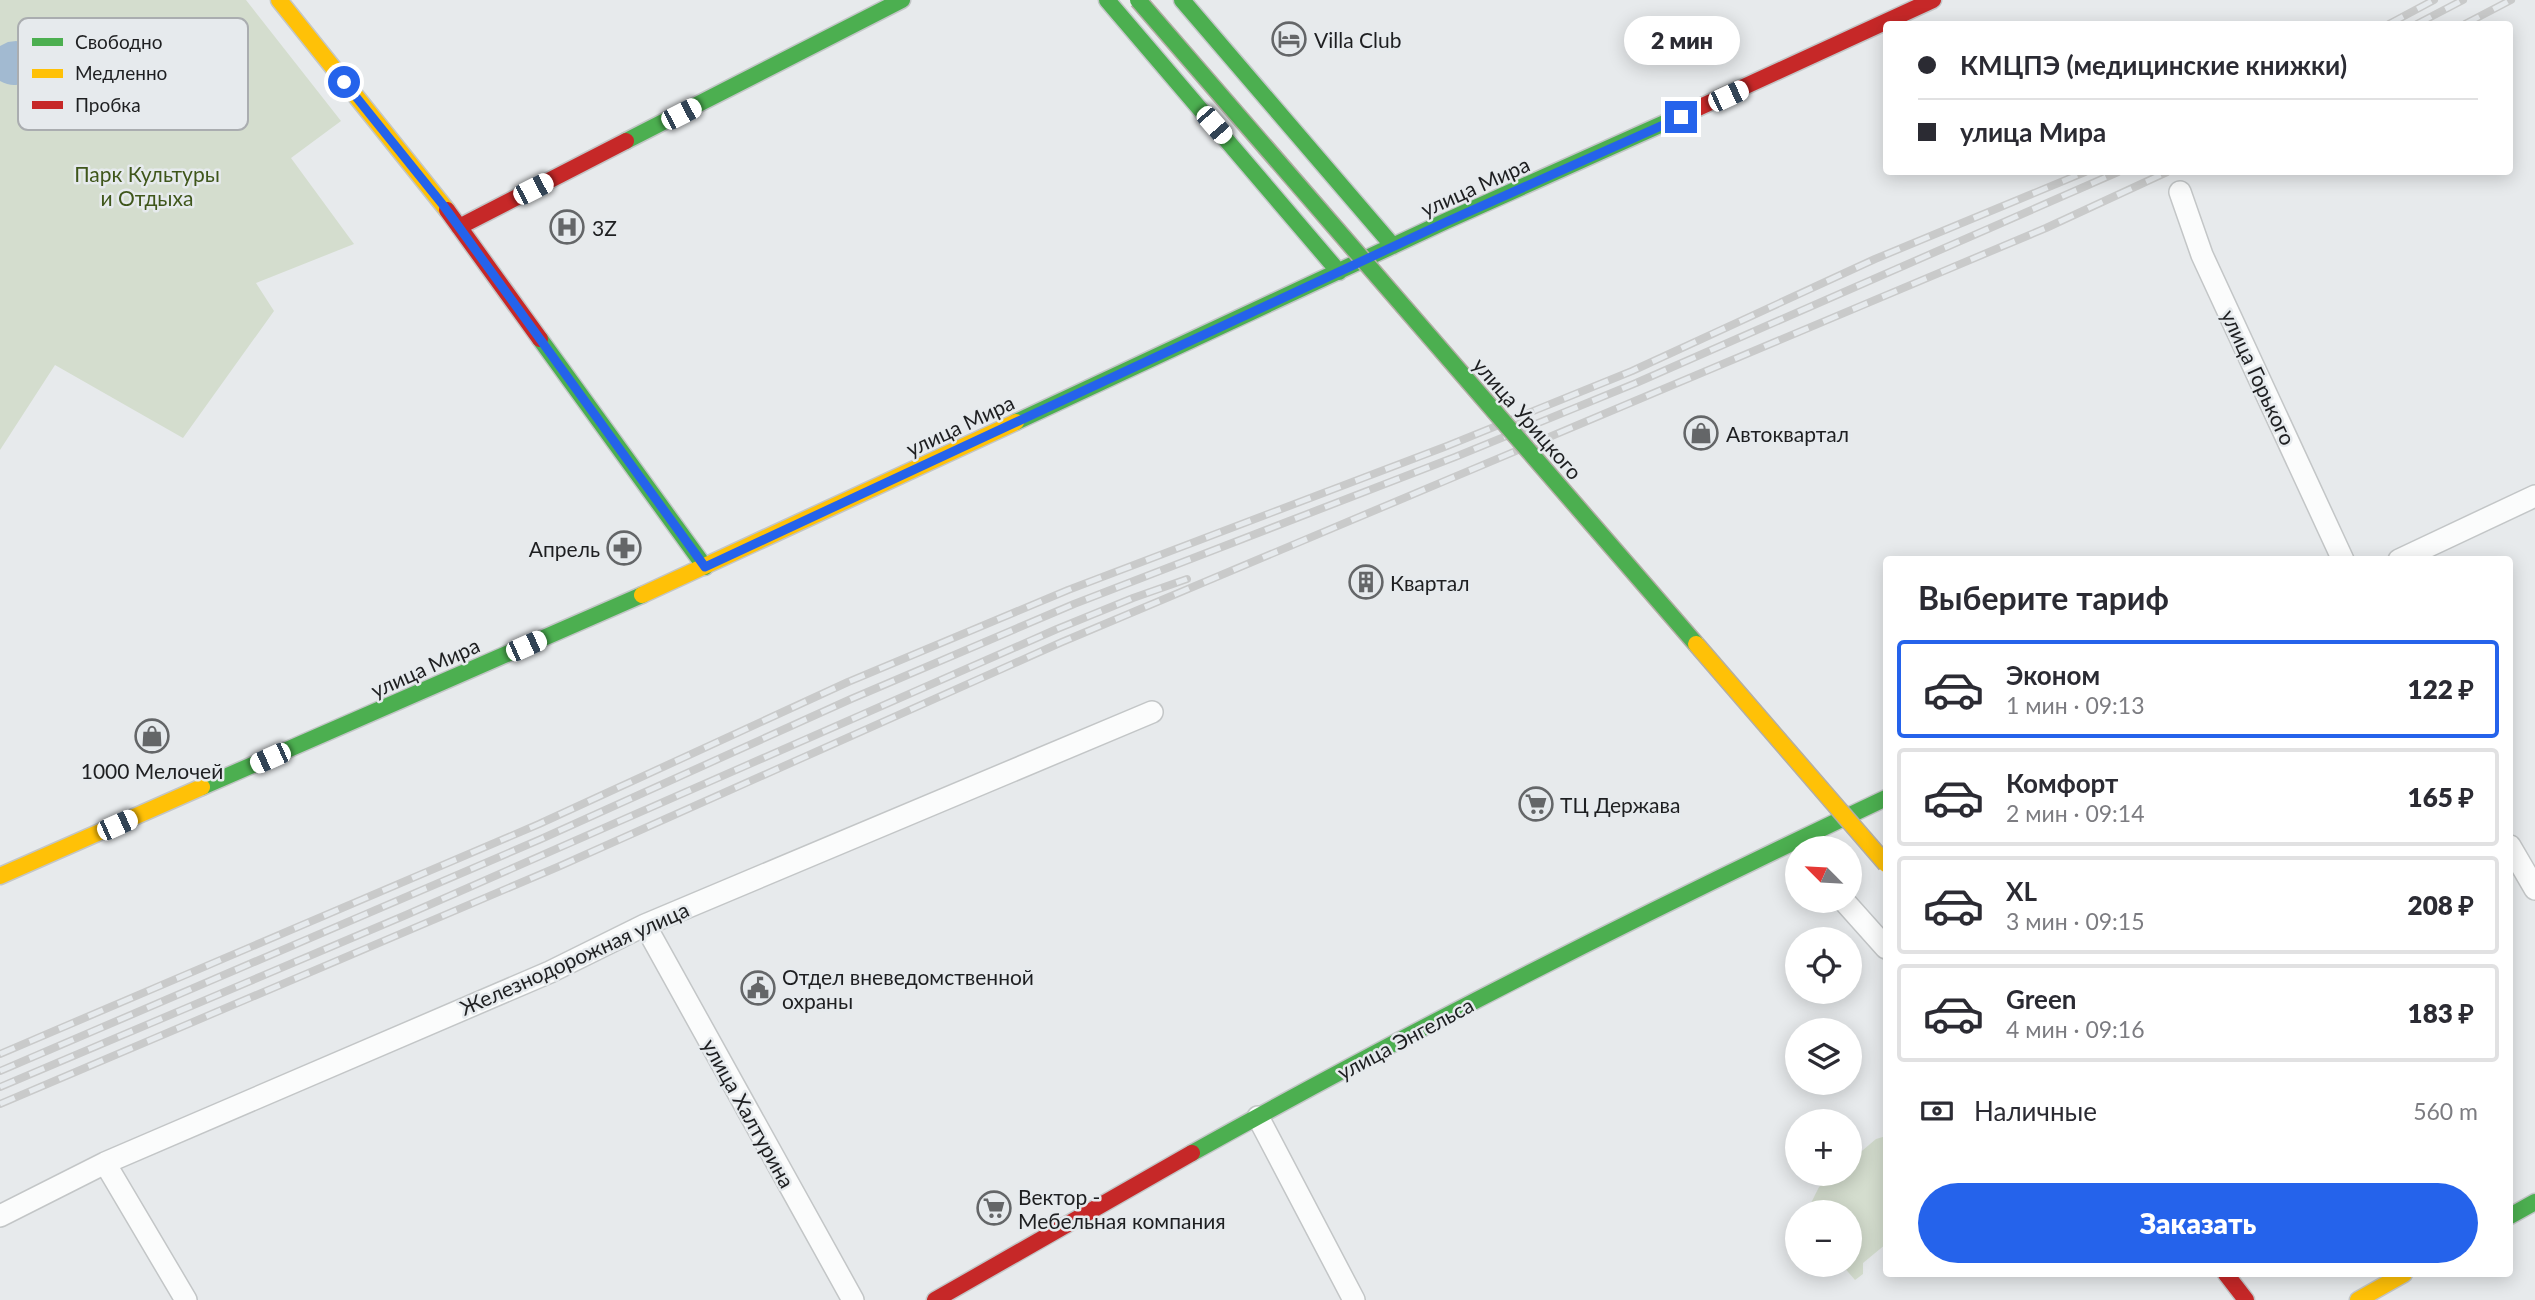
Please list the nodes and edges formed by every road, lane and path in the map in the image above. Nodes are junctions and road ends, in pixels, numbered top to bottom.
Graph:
1 (279, 0) edge
2 (902, 0) edge
3 (1107, 0) edge
4 (1138, 0) edge
5 (1182, 0) edge
6 (1933, 0) edge
7 (1888, 21) edge
8 (1883, 23) edge
9 (2180, 192) dead end
10 (459, 227) junction
11 (1393, 246) junction
12 (1339, 272) junction
13 (2535, 496) edge
14 (2341, 556) edge
15 (2408, 556) edge
16 (705, 567) junction
17 (1152, 712) dead end
18 (1883, 800) edge
19 (1814, 836) edge
20 (1785, 851) edge
21 (2513, 851) edge
22 (1883, 861) edge
23 (0, 876) edge
24 (2535, 889) edge
25 (1856, 914) edge
26 (645, 925) junction
27 (1883, 945) edge
28 (1258, 1117) junction
29 (105, 1163) junction
30 (2535, 1202) edge
31 (2513, 1214) edge
32 (0, 1216) edge
33 (2228, 1277) edge
34 (2399, 1277) edge
35 (186, 1300) edge
36 (853, 1300) edge
37 (935, 1300) edge
38 (1354, 1300) edge
39 (2246, 1300) edge
40 (2358, 1300) edge

1 - 10 main road
2 - 10 main road
3 - 12 main road
4 - 22 main road, улица Урицкого, bridge
5 - 11 main road
6 - 7 main road, улица Мира
8 - 11 main road, улица Мира
9 - 14 street, улица Горького
10 - 16 main road
11 - 12 main road, улица Мира
12 - 16 main road, улица Мира
13 - 15 street
16 - 23 main road, улица Мира
17 - 26 street, Железнодорожная улица
18 - 19 main road, улица Энгельса
20 - 28 main road, улица Энгельса
21 - 24 street
25 - 27 street
26 - 29 street, Железнодорожная улица
26 - 36 street, улица Халтурина
28 - 37 main road, улица Энгельса
28 - 38 street
29 - 32 street, Железнодорожная улица
29 - 35 street
30 - 31 main road
33 - 39 main road
34 - 40 main road

